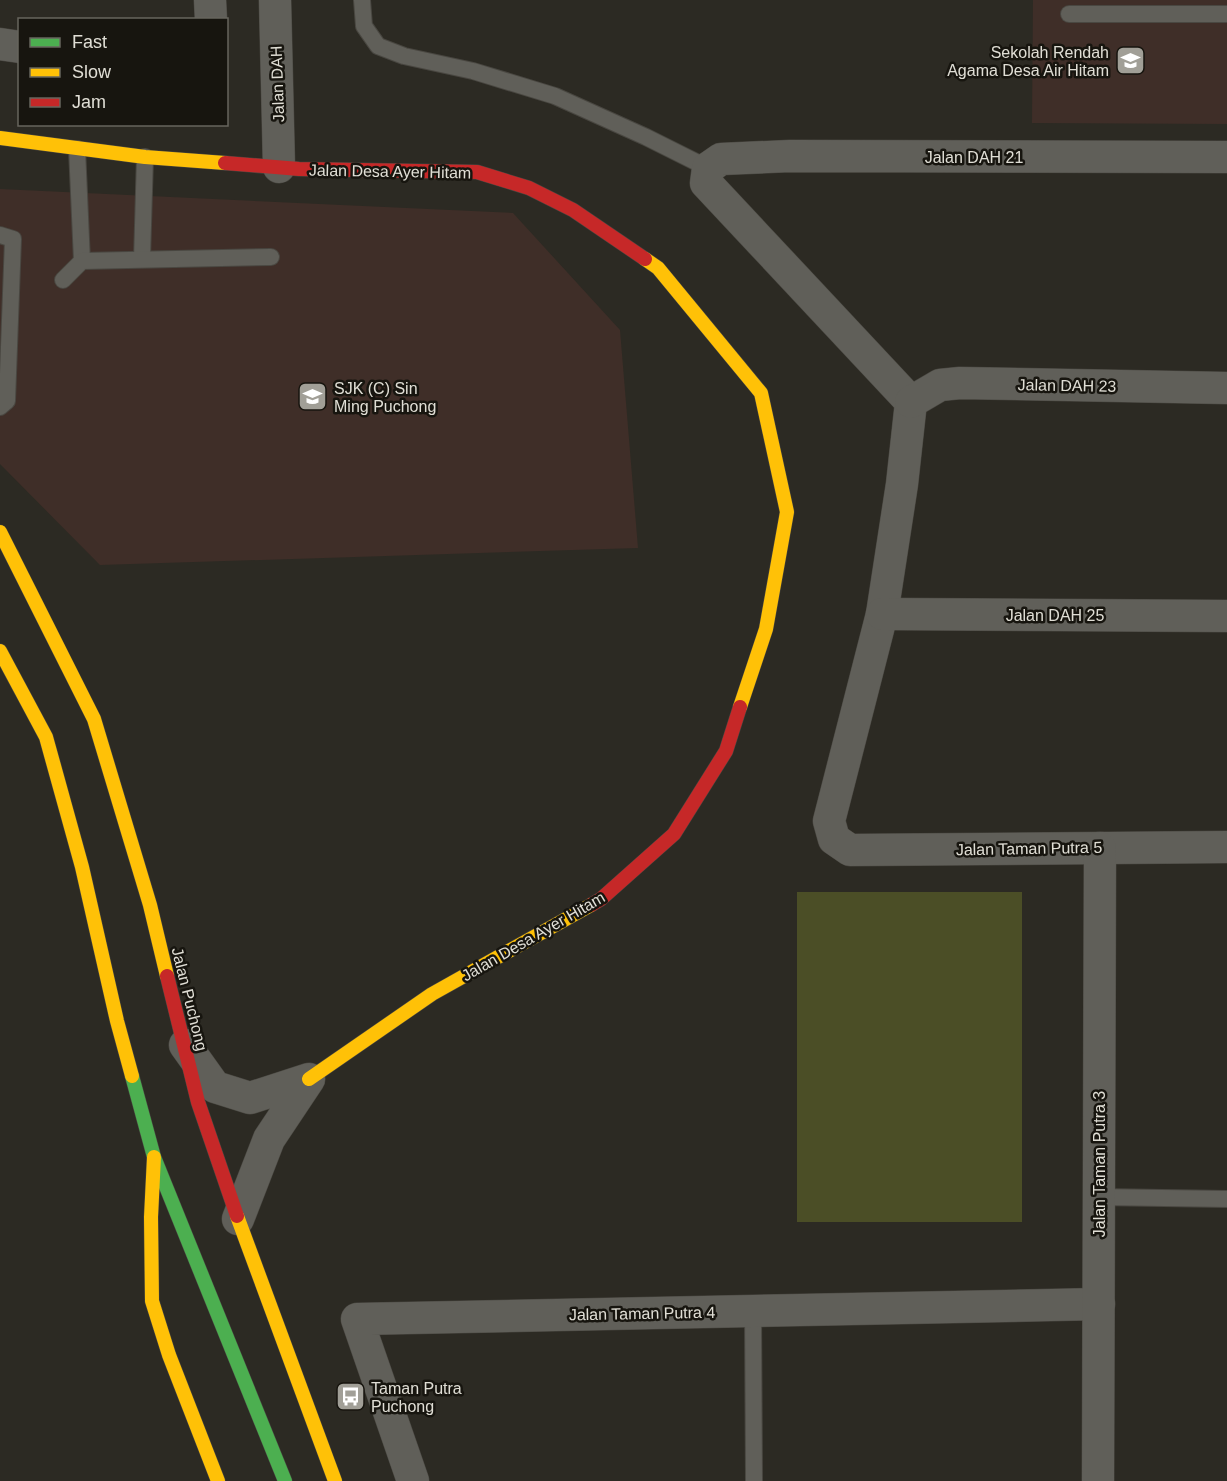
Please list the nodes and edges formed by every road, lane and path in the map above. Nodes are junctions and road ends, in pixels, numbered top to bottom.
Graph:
1 (210, 0) edge
2 (275, 0) edge
3 (362, 0) edge
4 (1069, 14) dead end
5 (1227, 14) edge
6 (211, 18) edge
7 (0, 44) edge
8 (18, 47) edge
9 (0, 138) edge
10 (77, 149) junction
11 (145, 157) junction
12 (1227, 157) edge
13 (715, 163) junction
14 (279, 167) junction
15 (0, 235) edge
16 (271, 257) dead end
17 (142, 259) junction
18 (82, 261) junction
19 (63, 280) dead end
20 (1227, 388) edge
21 (911, 402) junction
22 (0, 407) edge
23 (0, 532) edge
24 (882, 614) junction
25 (1227, 616) edge
26 (0, 651) edge
27 (1227, 847) edge
28 (1100, 848) junction
29 (184, 1044) junction
30 (309, 1078) junction
31 (154, 1157) junction
32 (1099, 1197) junction
33 (1227, 1199) edge
34 (238, 1219) junction
35 (1099, 1304) junction
36 (753, 1311) junction
37 (218, 1481) edge
38 (285, 1481) edge
39 (335, 1481) edge
40 (413, 1481) edge
41 (754, 1481) edge
42 (1098, 1481) edge

1 - 6 street
2 - 14 street, Jalan DAH
3 - 13 lane
4 - 5 lane
7 - 8 street
9 - 10 street, Jalan Desa Ayer Hitam
10 - 11 street, Jalan Desa Ayer Hitam
10 - 18 lane
11 - 14 street, Jalan Desa Ayer Hitam
11 - 17 lane
12 - 13 street, Jalan DAH 21
13 - 21 street
14 - 30 street, Jalan Desa Ayer Hitam
15 - 22 lane
16 - 17 lane
17 - 18 lane
18 - 19 lane
20 - 21 street, Jalan DAH 23
21 - 24 street
23 - 29 street, Jalan Puchong
24 - 25 street, Jalan DAH 25
24 - 28 street, Jalan Taman Putra 5
26 - 31 street
27 - 28 street, Jalan Taman Putra 5
28 - 32 street, Jalan Taman Putra 3
29 - 30 street, Jalan Desa Ayer Hitam
29 - 34 street, Jalan Puchong
30 - 34 street, Jalan Desa Ayer Hitam
31 - 37 street
31 - 38 street
32 - 33 lane
32 - 35 street, Jalan Taman Putra 3
34 - 39 street, Jalan Puchong
35 - 36 street, Jalan Taman Putra 4
35 - 42 street, Jalan Taman Putra 3
36 - 40 street, Jalan Taman Putra 4
36 - 41 lane

